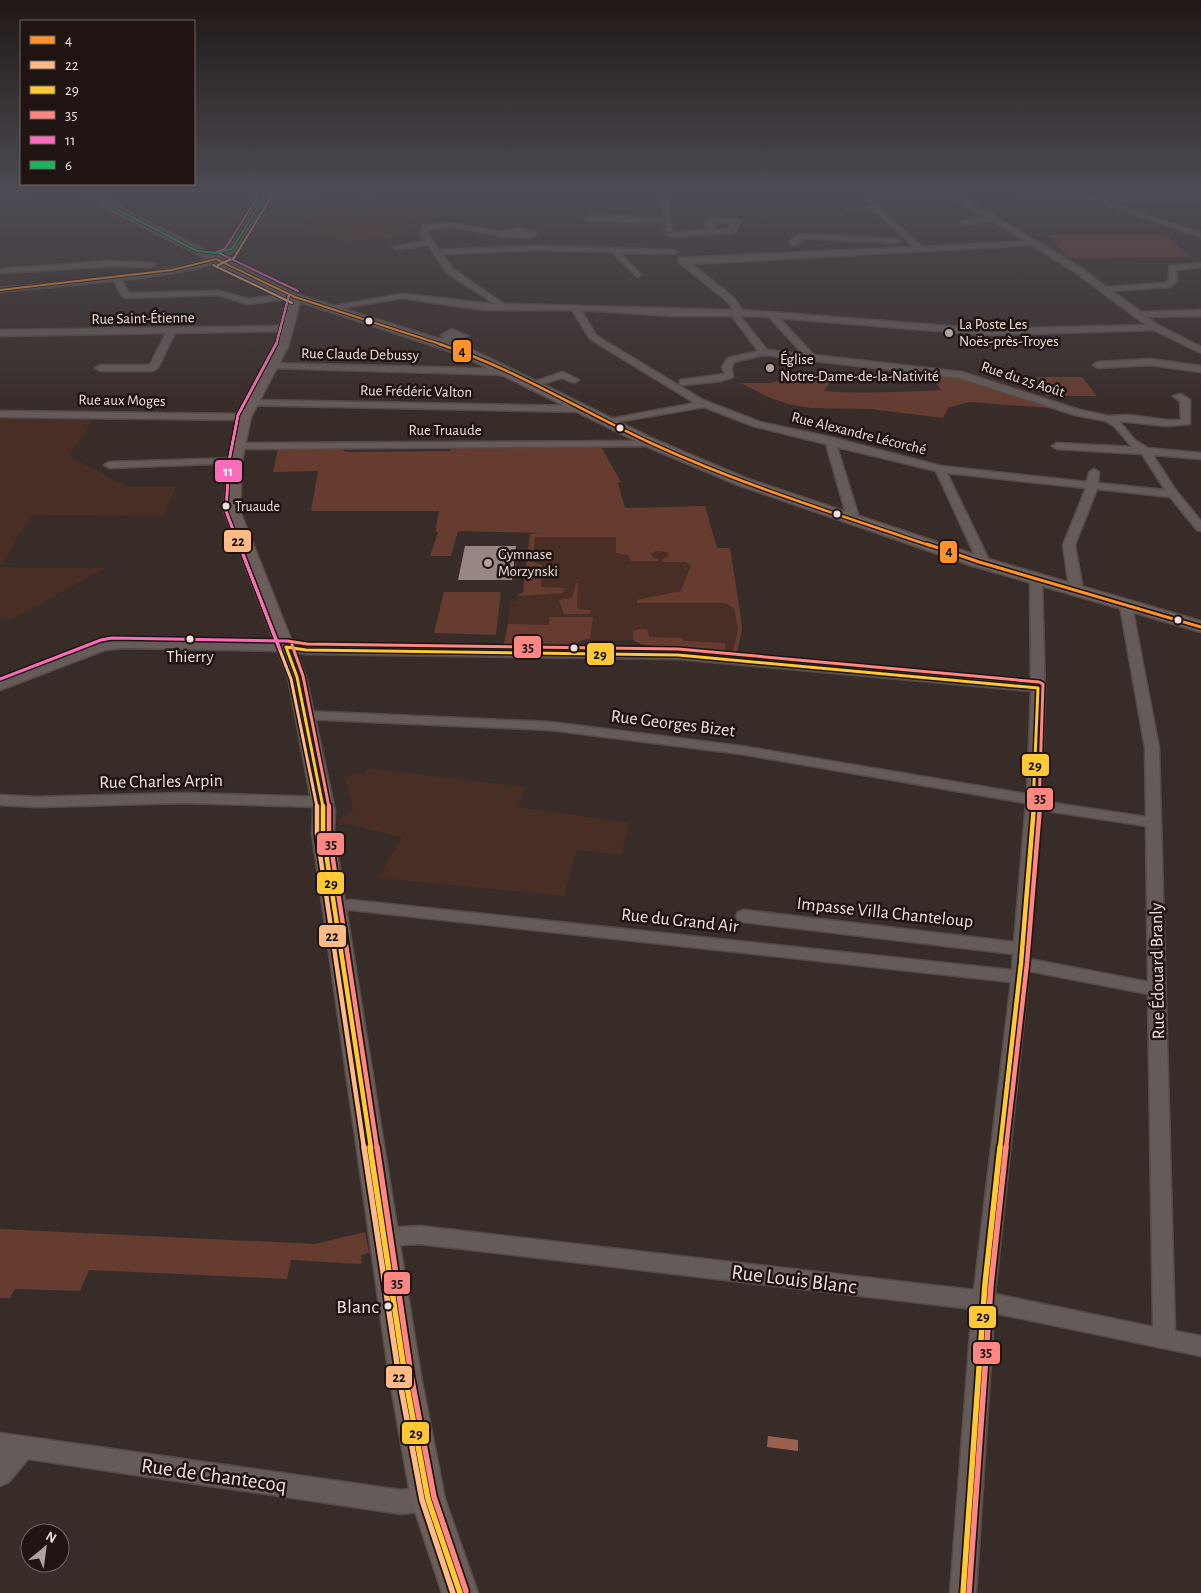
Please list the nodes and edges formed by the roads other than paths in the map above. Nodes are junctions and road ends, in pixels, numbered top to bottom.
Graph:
1 (112, 265) edge
2 (152, 265) edge
3 (191, 265) edge
4 (229, 265) edge
5 (446, 265) edge
6 (628, 265) edge
7 (688, 265) edge
8 (1068, 265) edge
9 (1191, 265) edge
10 (172, 270) junction
11 (0, 271) edge
12 (637, 275) dead end
13 (116, 277) junction
14 (1105, 289) junction
15 (0, 290) edge
16 (294, 297) junction
17 (500, 306) junction
18 (326, 308) junction
19 (575, 308) junction
20 (737, 313) junction
21 (1201, 313) edge
22 (772, 315) junction
23 (1140, 315) junction
24 (1156, 327) junction
25 (286, 329) junction
26 (172, 331) junction
27 (0, 333) edge
28 (1201, 350) edge
29 (766, 354) junction
30 (811, 357) junction
31 (1098, 365) dead end
32 (272, 366) junction
33 (100, 368) dead end
34 (1201, 369) edge
35 (508, 372) junction
36 (574, 380) dead end
37 (683, 382) dead end
38 (532, 384) junction
39 (1178, 396) dead end
40 (704, 404) junction
41 (581, 409) junction
42 (247, 410) junction
43 (0, 414) edge
44 (1109, 420) junction
45 (609, 422) junction
46 (830, 440) junction
47 (653, 444) junction
48 (1057, 446) dead end
49 (1145, 451) junction
50 (236, 454) junction
51 (1201, 456) edge
52 (110, 465) dead end
53 (941, 469) junction
54 (1094, 472) dead end
55 (1093, 486) junction
56 (1173, 494) junction
57 (848, 519) junction
58 (1201, 528) edge
59 (979, 562) junction
60 (1036, 579) junction
61 (1074, 591) junction
62 (1126, 606) junction
63 (1201, 627) edge
64 (286, 647) junction
65 (0, 686) edge
66 (1038, 688) junction
67 (304, 715) junction
68 (0, 800) edge
69 (322, 802) junction
70 (1034, 802) junction
71 (1154, 823) junction
72 (335, 906) junction
73 (744, 916) dead end
74 (1021, 963) junction
75 (1158, 990) junction
76 (384, 1237) junction
77 (985, 1301) junction
78 (1164, 1338) junction
79 (1201, 1346) edge
80 (12, 1445) edge
81 (0, 1474) edge
82 (428, 1499) junction
83 (460, 1593) edge
84 (963, 1593) edge

1 - 11 street
2 - 10 street
3 - 10 street
4 - 16 street
5 - 17 street
6 - 12 street
7 - 20 street
8 - 14 street
9 - 14 street
10 - 13 street
13 - 15 street
13 - 16 street
14 - 23 street
16 - 18 street
16 - 25 street
17 - 18 street
17 - 19 street
18 - 35 street
19 - 20 street
19 - 40 street, Rue Alexandre Lécorché
20 - 22 street
20 - 29 street
21 - 23 street
22 - 24 street
22 - 30 street
23 - 24 street
24 - 28 street
25 - 26 street, Rue Saint-Étienne
25 - 32 street
26 - 27 street, Rue Saint-Étienne
26 - 33 street
29 - 30 street, Rue du 25 Août
29 - 37 street, Rue du 25 Août
30 - 44 street, Rue du 25 Août
31 - 34 street
32 - 35 street, Rue Claude Debussy
32 - 42 street
35 - 38 street
36 - 38 street
38 - 41 street
39 - 44 street
40 - 45 street
40 - 46 street, Rue Alexandre Lécorché
41 - 42 street, Rue Frédéric Valton
41 - 45 street
42 - 43 street, Rue aux Moges
42 - 50 street
44 - 49 street, Rue du 25 Août
45 - 47 street
46 - 53 street, Rue Alexandre Lécorché
46 - 57 street
47 - 50 street, Rue Truaude
47 - 57 street
48 - 49 street
49 - 51 street
49 - 56 street, Rue du 25 Août
50 - 52 street, Rue Truaude
50 - 64 street
53 - 55 street, Rue Alexandre Lécorché
53 - 59 street
54 - 55 street
55 - 56 street, Rue Alexandre Lécorché
55 - 61 street
56 - 58 street, Rue du 25 Août
57 - 59 street
59 - 60 street
60 - 61 street
60 - 66 street
61 - 62 street
62 - 63 street
62 - 71 street, Rue Édouard Branly
64 - 65 street
64 - 66 street
64 - 67 street
66 - 70 street
67 - 69 street
67 - 70 street, Rue Georges Bizet
68 - 69 street, Rue Charles Arpin
69 - 72 street
70 - 71 street, Rue Georges Bizet
70 - 74 street
71 - 75 street, Rue Édouard Branly
72 - 74 street, Rue du Grand Air
72 - 76 street
73 - 74 street, Impasse Villa Chanteloup
74 - 75 street
74 - 77 street
75 - 78 street, Rue Édouard Branly
76 - 77 street, Rue Louis Blanc
76 - 82 street
77 - 78 street, Rue Louis Blanc
77 - 84 street
78 - 79 street, Rue Louis Blanc
80 - 81 street
80 - 82 street, Rue de Chantecoq
82 - 83 street

